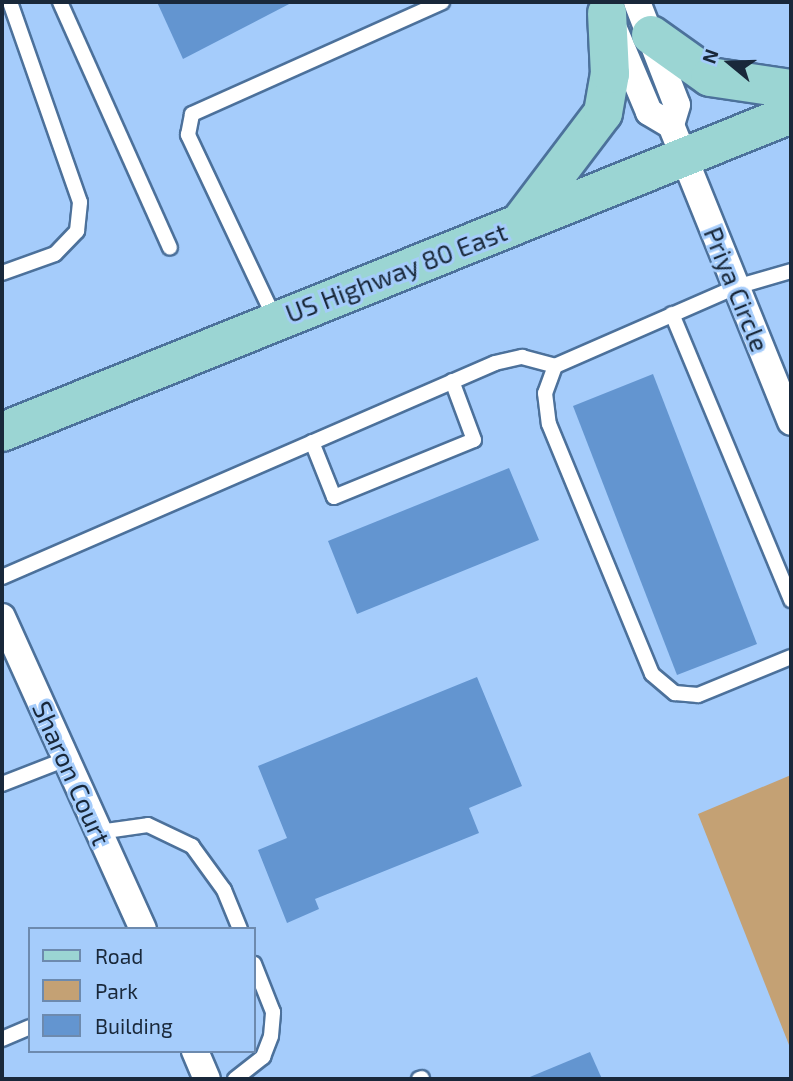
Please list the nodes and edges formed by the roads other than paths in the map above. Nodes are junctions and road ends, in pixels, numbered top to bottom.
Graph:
1 (10, 2) edge
2 (60, 2) edge
3 (442, 2) edge
4 (625, 13) edge
5 (791, 89) edge
6 (791, 114) edge
7 (678, 141) junction
8 (518, 225) junction
9 (170, 248) dead end
10 (791, 271) edge
11 (2, 273) edge
12 (736, 287) junction
13 (672, 314) junction
14 (275, 319) junction
15 (555, 366) junction
16 (452, 381) junction
17 (791, 422) edge
18 (2, 432) edge
19 (312, 442) junction
20 (2, 577) edge
21 (791, 600) edge
22 (2, 617) edge
23 (791, 657) edge
24 (66, 759) junction
25 (2, 783) edge
26 (99, 832) junction
27 (142, 927) edge
28 (239, 927) edge
29 (256, 969) edge
30 (28, 1028) edge
31 (2, 1039) edge
32 (196, 1053) edge
33 (207, 1079) edge
34 (235, 1079) edge

1 - 11 lane
2 - 9 lane
3 - 14 lane
4 - 5 main road
4 - 7 street
4 - 7 street
4 - 8 main road
6 - 7 main road, US Highway 80 East
7 - 8 main road, US Highway 80 East
7 - 12 street, Priya Circle
8 - 14 main road, US Highway 80 East
10 - 12 lane
12 - 13 lane
12 - 17 street, Priya Circle
13 - 15 lane
13 - 21 lane
14 - 18 main road, US Highway 80 East
15 - 16 lane
15 - 23 lane
16 - 19 lane
16 - 19 lane
19 - 20 lane
22 - 24 street, Sharon Court
24 - 25 lane
24 - 26 street, Sharon Court
26 - 27 street, Sharon Court
26 - 28 lane
29 - 34 lane
30 - 31 lane
32 - 33 street

